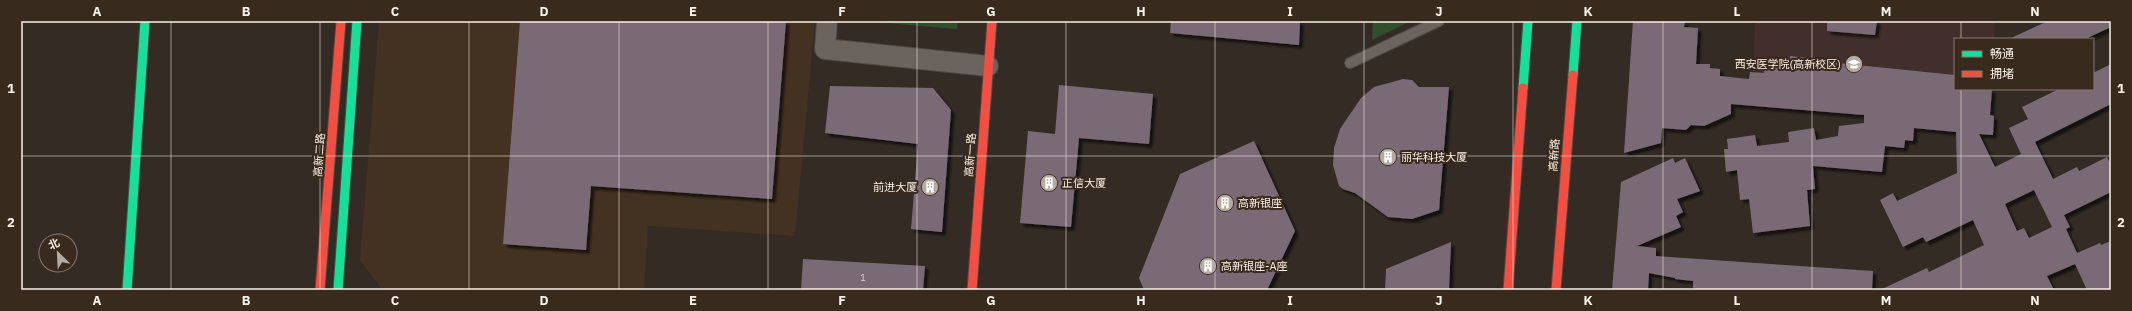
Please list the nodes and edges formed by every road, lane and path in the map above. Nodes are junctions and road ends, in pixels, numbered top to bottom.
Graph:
1 (145, 21) edge
2 (341, 21) edge
3 (357, 21) edge
4 (827, 21) edge
5 (992, 21) edge
6 (1439, 21) edge
7 (1528, 21) edge
8 (1577, 21) edge
9 (1350, 63) dead end
10 (988, 66) junction
11 (127, 290) edge
12 (320, 290) edge
13 (338, 290) edge
14 (972, 290) edge
15 (1508, 290) edge
16 (1556, 290) edge

1 - 11 street
2 - 12 street, 高新二路
3 - 13 street
4 - 10 street
5 - 10 street, 高新一路
6 - 9 lane
7 - 15 street
8 - 16 street, 高新路
10 - 14 street, 高新一路

